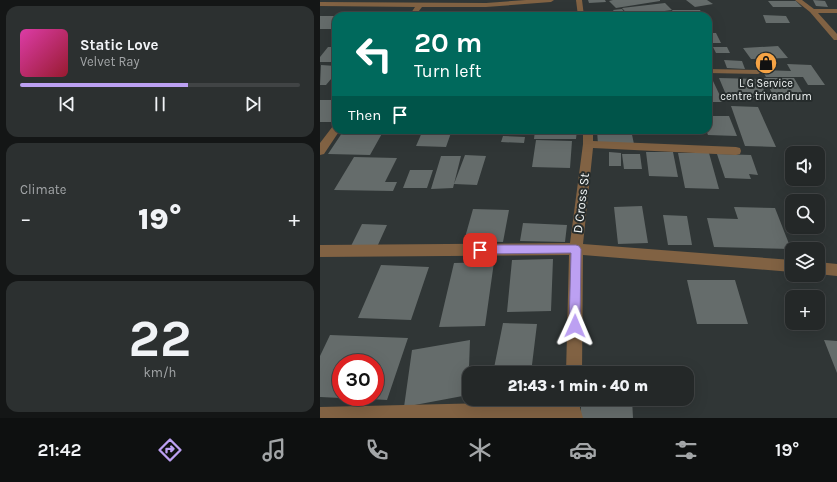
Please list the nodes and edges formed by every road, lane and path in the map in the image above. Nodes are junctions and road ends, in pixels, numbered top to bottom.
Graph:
1 (551, 0) edge
2 (579, 0) edge
3 (798, 0) edge
4 (410, 2) edge
5 (487, 2) edge
6 (320, 4) edge
7 (420, 4) junction
8 (837, 10) edge
9 (415, 12) edge
10 (580, 12) edge
11 (812, 12) junction
12 (837, 38) edge
13 (712, 71) edge
14 (758, 72) dead end
15 (332, 134) edge
16 (588, 134) edge
17 (588, 144) junction
18 (320, 150) edge
19 (736, 151) dead end
20 (576, 249) junction
21 (320, 251) edge
22 (785, 265) edge
23 (825, 269) edge
24 (837, 270) edge
25 (574, 366) edge
26 (574, 409) edge
27 (320, 416) edge

1 - 5 street
2 - 10 street
3 - 11 street
4 - 6 street
4 - 7 street
5 - 7 street
7 - 9 street
8 - 11 street
11 - 12 street
13 - 14 street
15 - 18 street
16 - 17 street, D Cross St
17 - 19 street
17 - 20 street, D Cross St
20 - 21 street
20 - 22 street
20 - 25 street, D Cross St
23 - 24 street
26 - 27 street

